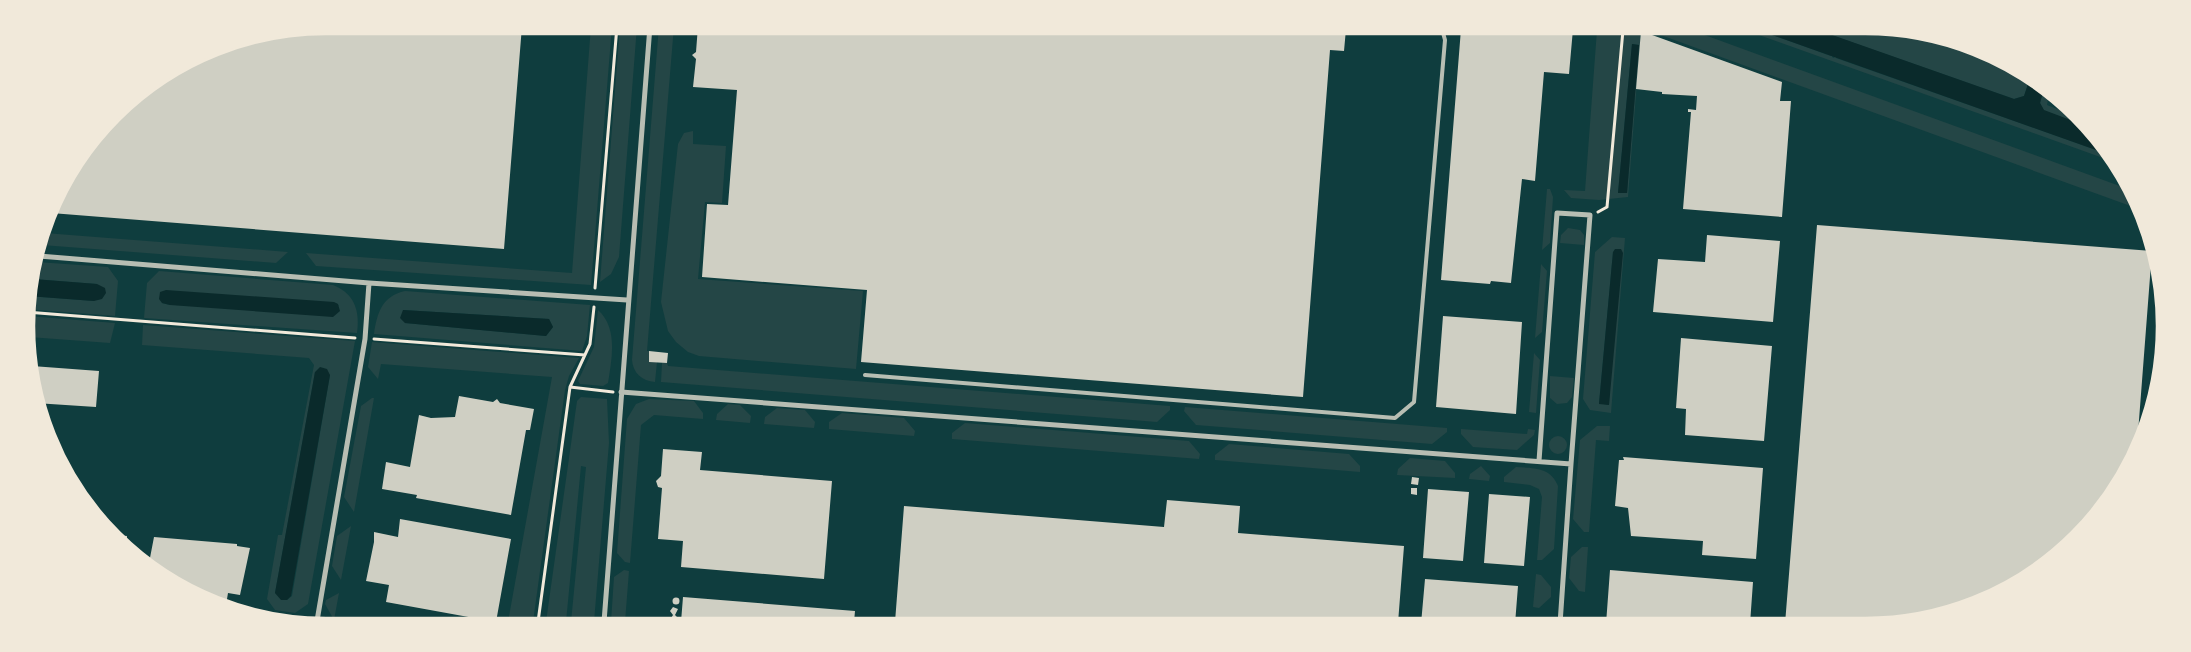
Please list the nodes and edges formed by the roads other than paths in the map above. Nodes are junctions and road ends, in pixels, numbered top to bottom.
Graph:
1 (649, 34) edge
2 (1443, 34) edge
3 (42, 256) edge
4 (369, 283) junction
5 (627, 300) junction
6 (865, 375) dead end
7 (621, 392) junction
8 (1539, 461) junction
9 (1571, 464) junction
10 (318, 618) edge
11 (604, 618) edge
12 (1560, 618) edge

1 - 5 street
2 - 6 lane
3 - 4 street
4 - 5 street
4 - 10 street
5 - 7 street
7 - 8 street
7 - 11 street
8 - 9 street
8 - 9 street
9 - 12 street

